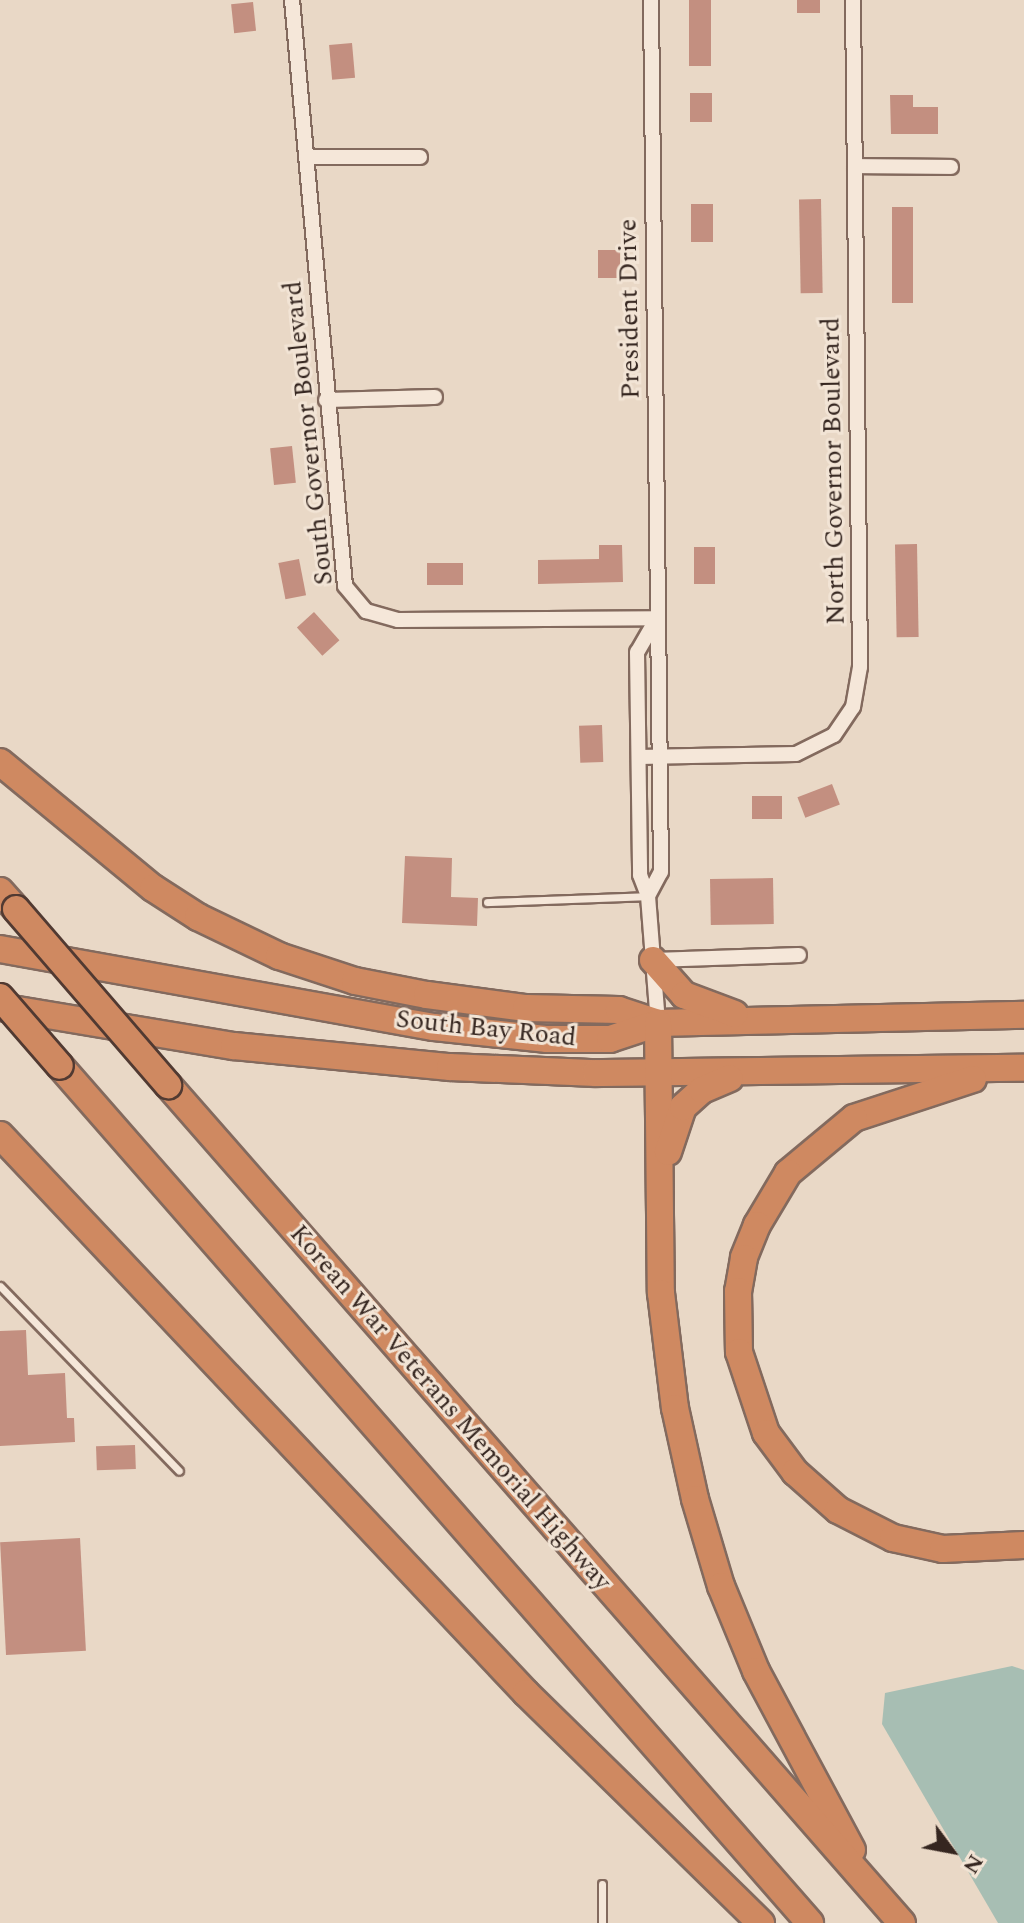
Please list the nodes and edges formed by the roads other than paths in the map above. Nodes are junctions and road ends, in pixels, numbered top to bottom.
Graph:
1 (292, 0) edge
2 (651, 0) edge
3 (853, 0) edge
4 (307, 157) junction
5 (420, 157) dead end
6 (855, 166) junction
7 (951, 167) dead end
8 (435, 397) dead end
9 (326, 400) junction
10 (657, 618) junction
11 (639, 757) junction
12 (658, 757) junction
13 (0, 762) edge
14 (648, 896) junction
15 (8, 900) edge
16 (487, 902) dead end
17 (0, 949) edge
18 (799, 955) dead end
19 (653, 960) junction
20 (0, 997) edge
21 (0, 1007) edge
22 (1024, 1015) edge
23 (753, 1020) junction
24 (658, 1023) junction
25 (1018, 1068) edge
26 (747, 1072) junction
27 (657, 1073) junction
28 (0, 1135) edge
29 (659, 1199) junction
30 (0, 1286) edge
31 (179, 1471) dead end
32 (1024, 1545) edge
33 (602, 1884) dead end
34 (874, 1892) junction
35 (602, 1923) edge
36 (761, 1923) edge
37 (810, 1923) edge
38 (902, 1923) edge

1 - 4 street, South Governor Boulevard
2 - 10 street, President Drive
3 - 6 street, North Governor Boulevard
4 - 5 street
4 - 9 street, South Governor Boulevard
6 - 7 street
6 - 12 street, North Governor Boulevard
8 - 9 street
9 - 10 street, South Governor Boulevard
10 - 11 street, President Drive
10 - 12 street, President Drive
11 - 12 street, North Governor Boulevard
11 - 14 street, President Drive
12 - 14 street, President Drive
13 - 24 highway
14 - 16 lane
14 - 19 street, President Drive
15 - 34 highway, Korean War Veterans Memorial Highway, bridge
17 - 24 highway, South Bay Road
18 - 19 street
19 - 23 highway
19 - 24 street, President Drive
20 - 37 highway, bridge
21 - 27 highway, South Bay Road
22 - 23 highway, South Bay Road
23 - 24 highway, South Bay Road
24 - 27 highway
25 - 26 highway, South Bay Road
25 - 32 highway
26 - 27 highway, South Bay Road
26 - 29 highway
27 - 29 highway
28 - 36 highway
29 - 34 highway
30 - 31 lane
33 - 35 lane
34 - 38 highway, Korean War Veterans Memorial Highway

